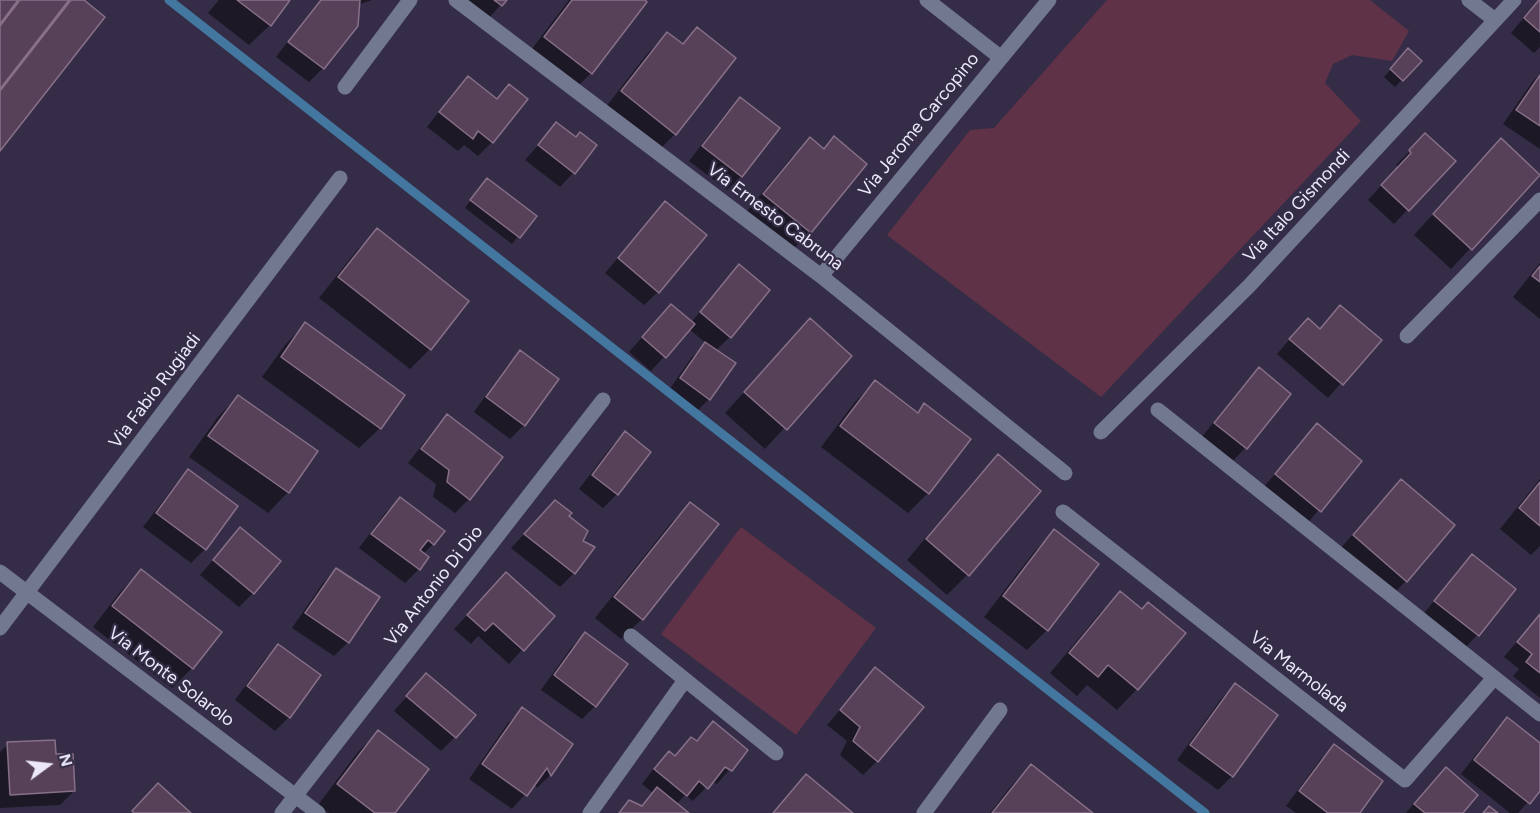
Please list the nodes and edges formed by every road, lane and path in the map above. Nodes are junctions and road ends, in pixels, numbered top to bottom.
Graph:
1 (410, 0) edge
2 (456, 0) edge
3 (927, 0) edge
4 (1049, 0) edge
5 (1469, 0) edge
6 (1514, 0) edge
7 (1495, 20) junction
8 (1000, 57) junction
9 (345, 87) dead end
10 (340, 178) dead end
11 (1540, 200) edge
12 (821, 276) junction
13 (1407, 336) dead end
14 (603, 400) dead end
15 (1158, 410) dead end
16 (1101, 432) dead end
17 (1065, 473) dead end
18 (1063, 512) dead end
19 (0, 572) edge
20 (27, 593) junction
21 (0, 628) edge
22 (631, 636) dead end
23 (1494, 678) junction
24 (684, 680) junction
25 (1000, 711) dead end
26 (1540, 714) edge
27 (776, 753) dead end
28 (295, 795) junction
29 (282, 813) edge
30 (318, 813) edge
31 (590, 813) edge
32 (924, 813) edge

1 - 9 street
2 - 12 street, Via Ernesto Cabruna
3 - 8 street
4 - 8 street, Via Jerome Carcopino
5 - 7 street
6 - 7 street, Via Italo Gismondi
7 - 16 street, Via Italo Gismondi
8 - 12 street, Via Jerome Carcopino
10 - 20 street, Via Fabio Rugiadi
11 - 13 street
12 - 17 street, Via Ernesto Cabruna
14 - 28 street, Via Antonio Di Dio
15 - 23 street
18 - 23 street, Via Marmolada
19 - 20 street, Via Monte Solarolo
20 - 21 street, Via Fabio Rugiadi
20 - 28 street, Via Monte Solarolo
22 - 24 street
23 - 26 street
24 - 27 street
24 - 31 street
25 - 32 street
28 - 29 street, Via Antonio Di Dio
28 - 30 street, Via Monte Solarolo

